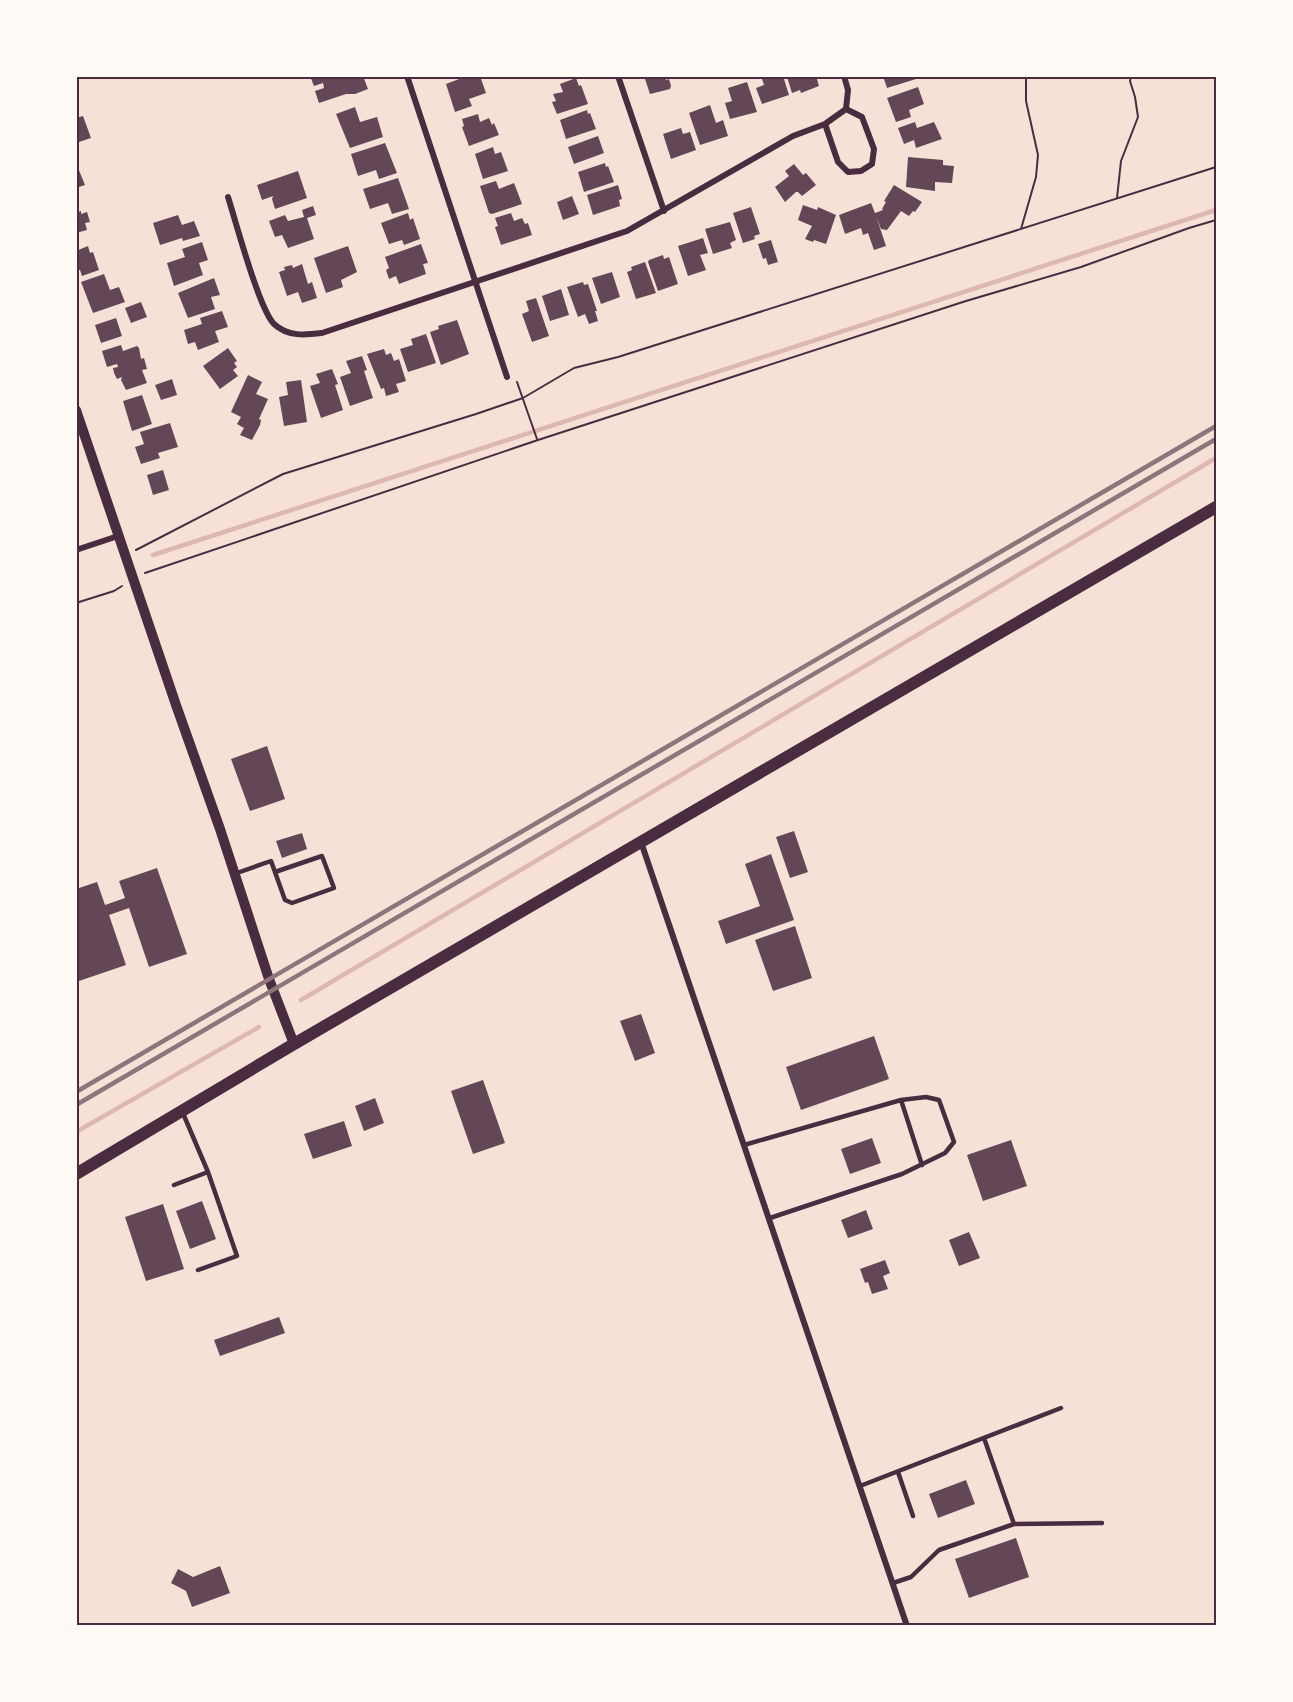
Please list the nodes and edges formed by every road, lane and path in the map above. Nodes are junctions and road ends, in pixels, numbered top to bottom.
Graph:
1 (407, 76) edge
2 (618, 76) edge
3 (844, 76) edge
4 (1026, 76) edge
5 (1131, 76) edge
6 (846, 109) junction
7 (825, 124) junction
8 (1216, 167) edge
9 (228, 197) dead end
10 (1116, 199) junction
11 (664, 211) junction
12 (1216, 220) edge
13 (1020, 230) junction
14 (475, 282) junction
15 (507, 377) joint
16 (523, 398) junction
17 (76, 410) edge
18 (538, 440) junction
19 (1216, 507) edge
20 (118, 536) junction
21 (76, 550) edge
22 (125, 556) junction
23 (133, 580) junction
24 (76, 603) edge
25 (641, 842) junction
26 (275, 872) junction
27 (234, 874) junction
28 (294, 1044) junction
29 (901, 1100) junction
30 (182, 1112) junction
31 (744, 1145) junction
32 (922, 1166) junction
33 (208, 1172) junction
34 (76, 1174) edge
35 (174, 1185) dead end
36 (770, 1218) junction
37 (198, 1270) dead end
38 (1061, 1408) dead end
39 (984, 1438) junction
40 (898, 1472) junction
41 (860, 1486) junction
42 (913, 1516) dead end
43 (1102, 1523) dead end
44 (1014, 1524) junction
45 (893, 1583) junction
46 (907, 1626) edge

1 - 14 street
2 - 11 street
3 - 6 street
4 - 13 path
5 - 10 path
6 - 7 street
6 - 7 street
7 - 11 street
8 - 10 path
9 - 14 street
10 - 13 path
11 - 14 street
12 - 18 path
13 - 16 path
14 - 15 street
15 - 16 path
16 - 18 path
16 - 22 path
17 - 20 street
18 - 23 path
19 - 25 main road
20 - 21 street
20 - 22 street
22 - 23 street
23 - 24 path
23 - 27 street
25 - 28 main road
25 - 31 street
26 - 26 lane
26 - 27 lane
27 - 28 street
28 - 30 main road
29 - 31 lane
29 - 32 lane
29 - 32 lane
30 - 33 lane
30 - 34 main road
31 - 36 street
32 - 36 lane
33 - 35 lane
33 - 37 lane
36 - 41 street
38 - 39 lane
39 - 40 lane
39 - 44 lane
40 - 41 lane
40 - 42 lane
41 - 45 street
43 - 44 lane
44 - 45 lane
45 - 46 street

